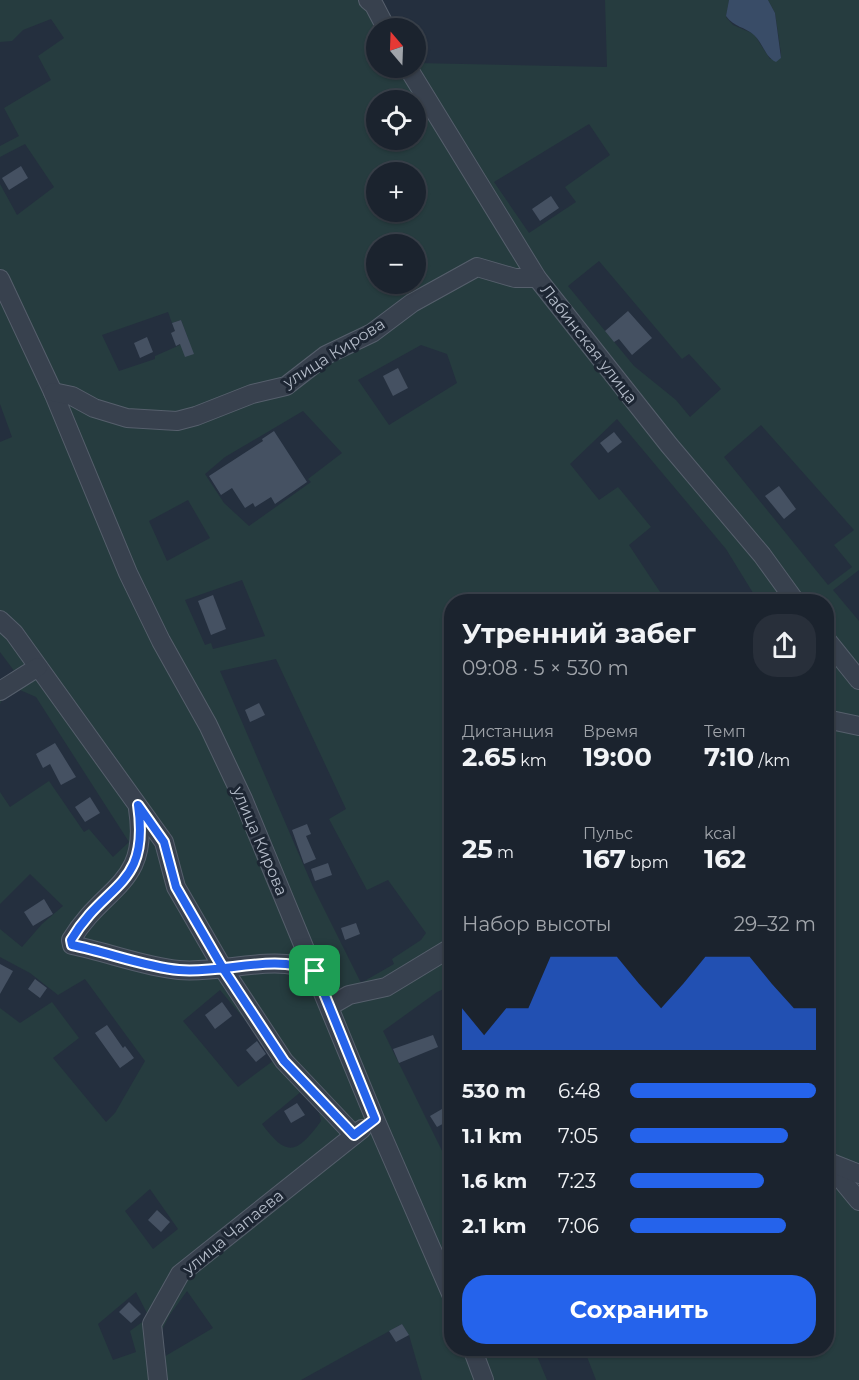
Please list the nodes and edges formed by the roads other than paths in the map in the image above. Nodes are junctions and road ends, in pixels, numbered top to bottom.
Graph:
1 (368, 0) edge
2 (381, 18) edge
3 (414, 78) edge
4 (537, 278) junction
5 (0, 279) edge
6 (53, 392) junction
7 (790, 594) edge
8 (0, 620) edge
9 (834, 649) edge
10 (38, 667) junction
11 (859, 680) edge
12 (0, 691) edge
13 (834, 721) edge
14 (859, 726) edge
15 (138, 805) junction
16 (444, 952) edge
17 (224, 970) junction
18 (315, 971) junction
19 (330, 1006) junction
20 (375, 1119) junction
21 (354, 1135) junction
22 (834, 1164) edge
23 (834, 1170) edge
24 (859, 1174) edge
25 (859, 1201) edge
26 (444, 1278) edge
27 (475, 1356) edge
28 (158, 1380) edge
29 (484, 1380) edge

1 - 2 street
3 - 4 street, Лабинская улица
4 - 6 street, улица Кирова
4 - 7 street, Лабинская улица
5 - 6 street, улица Кирова
6 - 18 street, улица Кирова
8 - 10 street
9 - 11 street
10 - 12 street
10 - 15 street
13 - 14 street
15 - 17 street
15 - 17 street
16 - 19 street
17 - 18 street
17 - 21 street
18 - 19 street, улица Кирова
19 - 20 street, улица Кирова
20 - 21 street, улица Чапаева
20 - 26 street, улица Кирова
21 - 28 street, улица Чапаева
22 - 24 street
23 - 25 street
27 - 29 street

